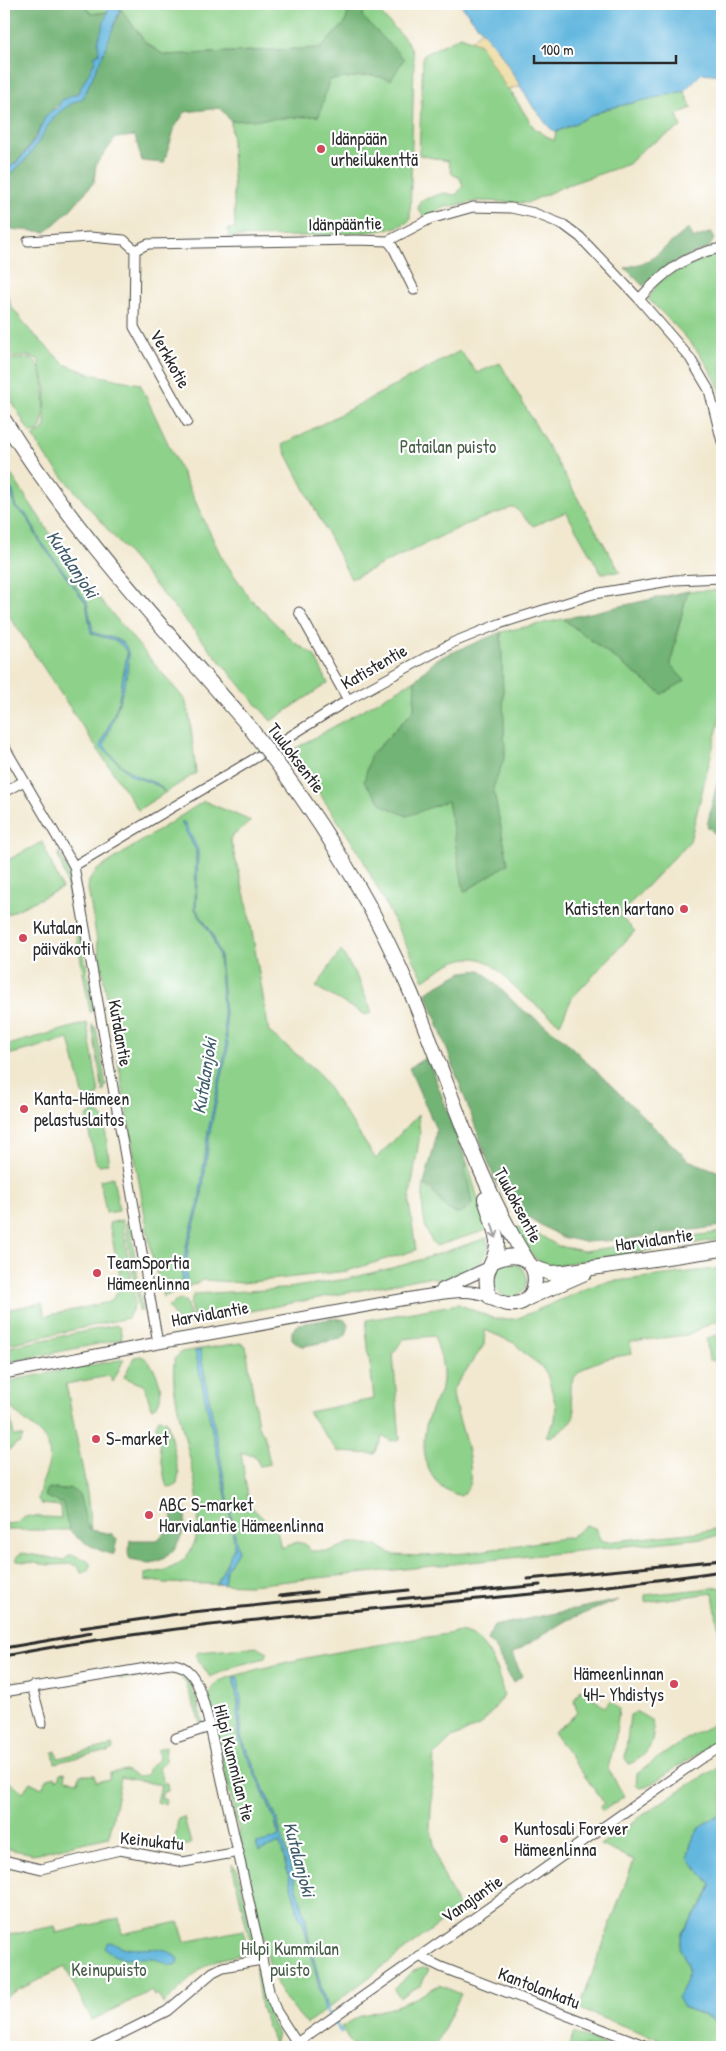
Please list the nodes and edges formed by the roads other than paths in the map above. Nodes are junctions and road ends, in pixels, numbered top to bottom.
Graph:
1 (28, 241) dead end
2 (388, 241) junction
3 (722, 248) edge
4 (135, 250) junction
5 (414, 290) dead end
6 (639, 299) junction
7 (4, 420) edge
8 (187, 422) dead end
9 (722, 442) edge
10 (722, 578) edge
11 (299, 612) dead end
12 (348, 700) junction
13 (4, 746) edge
14 (24, 781) junction
15 (4, 792) edge
16 (74, 866) junction
17 (477, 1166) junction
18 (722, 1249) edge
19 (529, 1264) junction
20 (490, 1265) junction
21 (592, 1270) junction
22 (423, 1296) junction
23 (490, 1297) junction
24 (528, 1298) junction
25 (158, 1343) junction
26 (4, 1373) edge
27 (32, 1686) junction
28 (4, 1692) edge
29 (42, 1723) dead end
30 (210, 1727) junction
31 (176, 1738) dead end
32 (722, 1747) edge
33 (239, 1852) junction
34 (4, 1860) edge
35 (419, 1956) junction
36 (262, 1960) junction
37 (294, 2045) edge
38 (95, 2047) edge
39 (649, 2047) edge

1 - 4 street
2 - 4 street, Idänpääntie
2 - 5 street
2 - 6 street, Idänpääntie
3 - 6 street
4 - 8 street, Verkkotie
6 - 9 street, Idänpääntie
7 - 17 highway, Tuuloksentie, bridge
10 - 12 street, Katistentie
11 - 12 street
12 - 16 street, Katistentie
13 - 14 street, Kutalantie
14 - 15 street
14 - 16 street, Kutalantie
16 - 25 street, Kutalantie
17 - 19 highway, Tuuloksentie
17 -> 20 highway, Tuuloksentie
18 - 21 highway, Harvialantie
19 - 20 highway
19 - 21 highway, Harvialantie
19 - 24 highway
20 - 22 main road, Harvialantie
20 - 23 highway
21 - 24 highway, Harvialantie
22 - 23 main road, Harvialantie
22 - 25 main road, Harvialantie
23 - 24 highway
25 - 26 main road, Harvialantie
27 - 28 street, Hilpi Kummilan tie
27 - 29 street
27 - 30 street, Hilpi Kummilan tie
30 - 31 street
30 - 33 street, Hilpi Kummilan tie
32 - 35 street, Vanajantie
33 - 34 street, Keinukatu
33 - 36 street, Hilpi Kummilan tie
35 - 37 street, Vanajantie
35 - 39 street, Kantolankatu
36 - 37 street, Hilpi Kummilan tie
36 - 38 street

